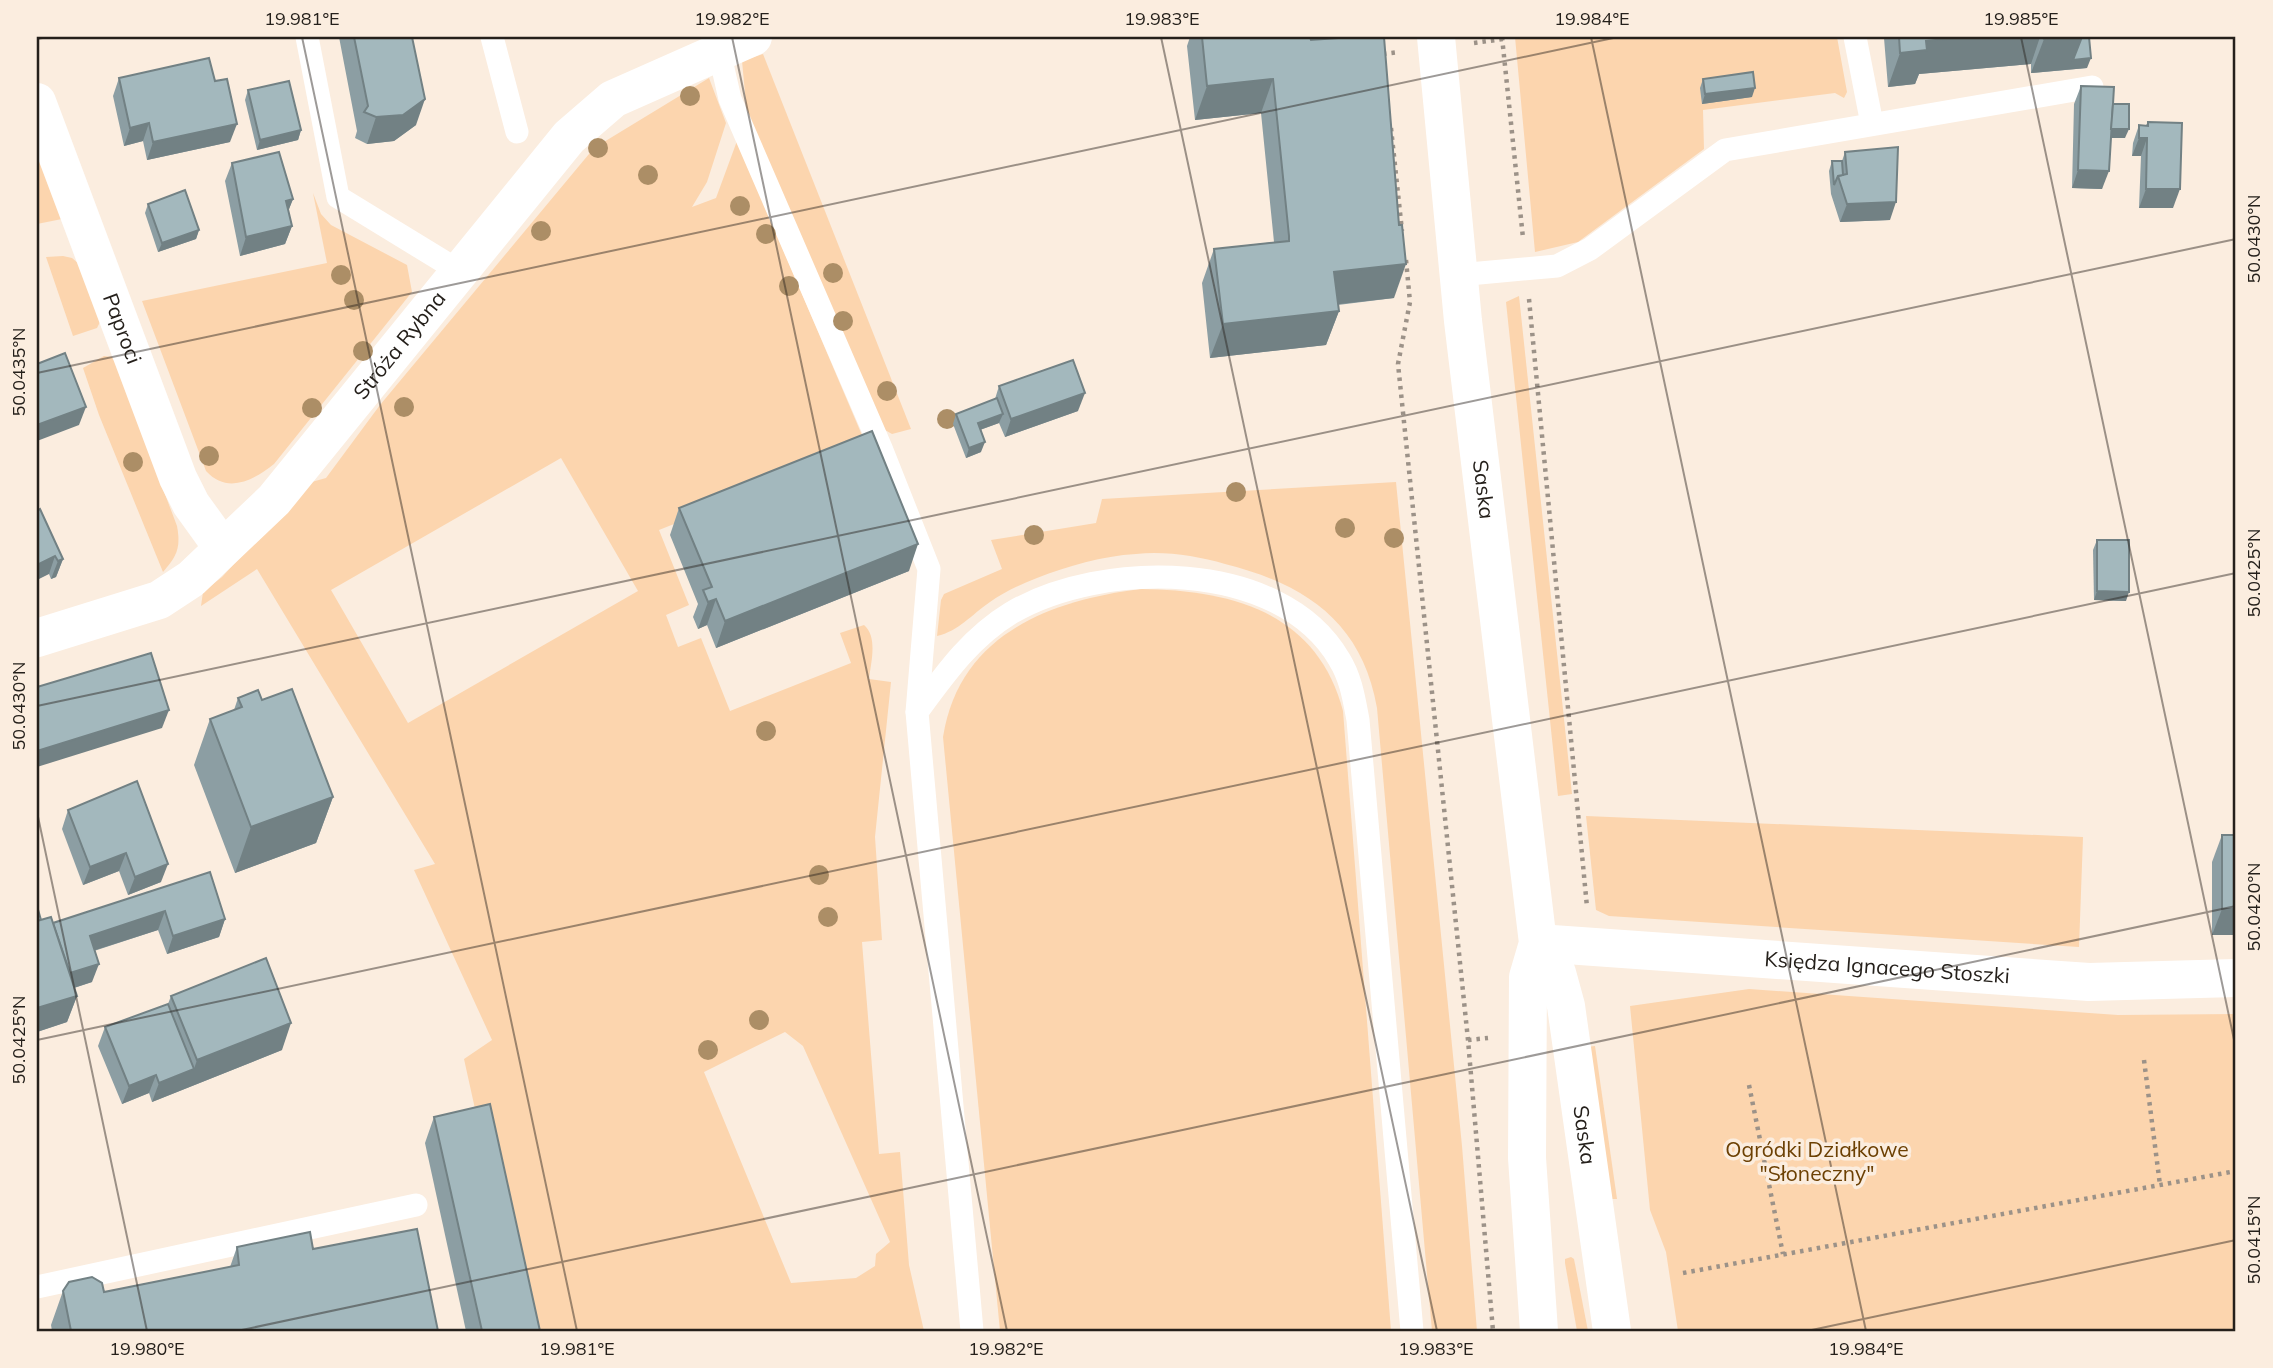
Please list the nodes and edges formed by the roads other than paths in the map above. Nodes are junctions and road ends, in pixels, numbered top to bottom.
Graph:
1 (307, 37) edge
2 (492, 37) edge
3 (1436, 37) edge
4 (1855, 37) edge
5 (736, 42) edge
6 (2092, 88) edge
7 (37, 102) edge
8 (1872, 124) junction
9 (517, 132) dead end
10 (459, 271) junction
11 (1458, 275) junction
12 (222, 547) junction
13 (37, 638) edge
14 (917, 712) junction
15 (1538, 943) junction
16 (2236, 978) edge
17 (416, 1205) dead end
18 (37, 1287) edge
19 (972, 1331) edge
20 (1412, 1331) edge
21 (1539, 1331) edge
22 (1612, 1331) edge

1 - 10 lane
2 - 9 lane
3 - 11 street, Saska
4 - 8 lane
5 - 10 street, Stróża Rybna
5 - 14 lane
6 - 8 lane
7 - 12 street, Paproci
8 - 11 lane
10 - 12 street, Stróża Rybna
11 - 15 street, Saska
12 - 13 street, Stróża Rybna
14 - 19 lane
14 - 20 lane
15 - 16 street, Księdza Ignacego Stoszki
15 - 21 street, Saska
15 - 22 street, Saska
17 - 18 lane

